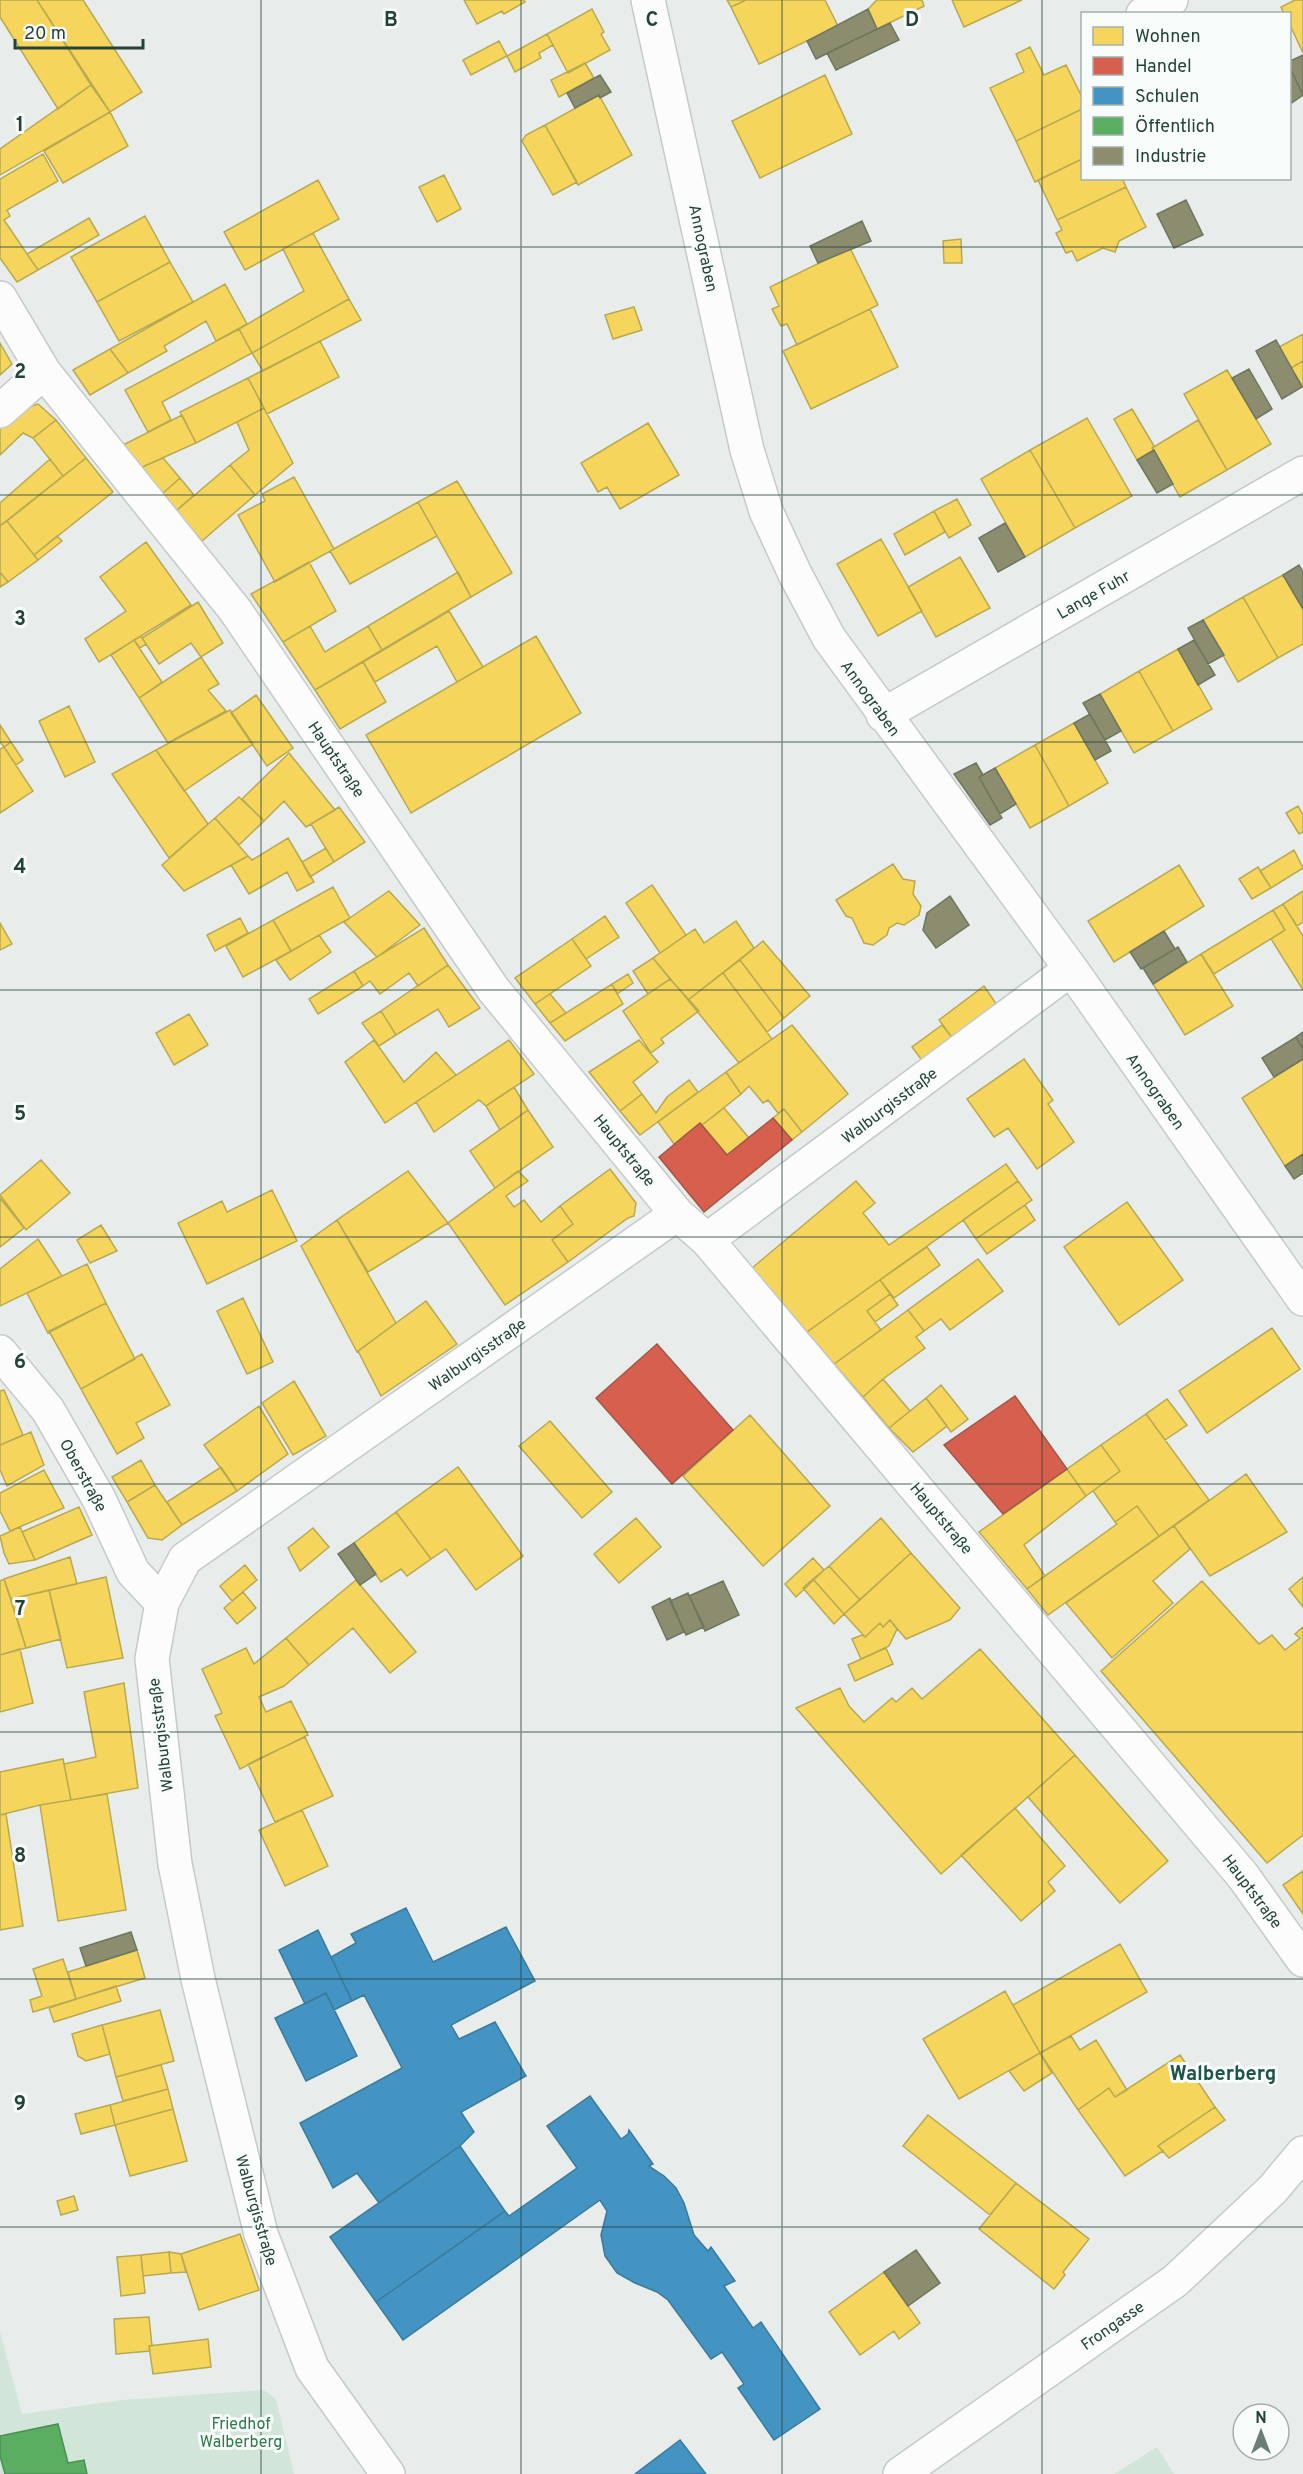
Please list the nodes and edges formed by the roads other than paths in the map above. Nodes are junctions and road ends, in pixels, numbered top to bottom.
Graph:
1 (648, 0) edge
2 (1171, 0) edge
3 (1147, 12) edge
4 (0, 298) edge
5 (44, 372) junction
6 (0, 411) edge
7 (1303, 473) edge
8 (883, 715) junction
9 (1071, 969) junction
10 (677, 1214) junction
11 (707, 1240) junction
12 (1303, 1299) edge
13 (3, 1360) edge
14 (162, 1603) junction
15 (1303, 1960) edge
16 (1303, 2153) edge
17 (388, 2474) edge
18 (900, 2474) edge

1 - 8 street, Annograben
2 - 3 street
4 - 5 street, Hauptstraße
5 - 6 street
5 - 10 street, Hauptstraße
7 - 8 street, Lange Fuhr
8 - 9 street, Annograben
9 - 11 street, Walburgisstraße
9 - 12 street, Annograben
10 - 11 street, Hauptstraße
10 - 14 street, Walburgisstraße
11 - 15 street, Hauptstraße
13 - 14 street, Oberstraße
14 - 17 street, Walburgisstraße
16 - 18 street, Frongasse

